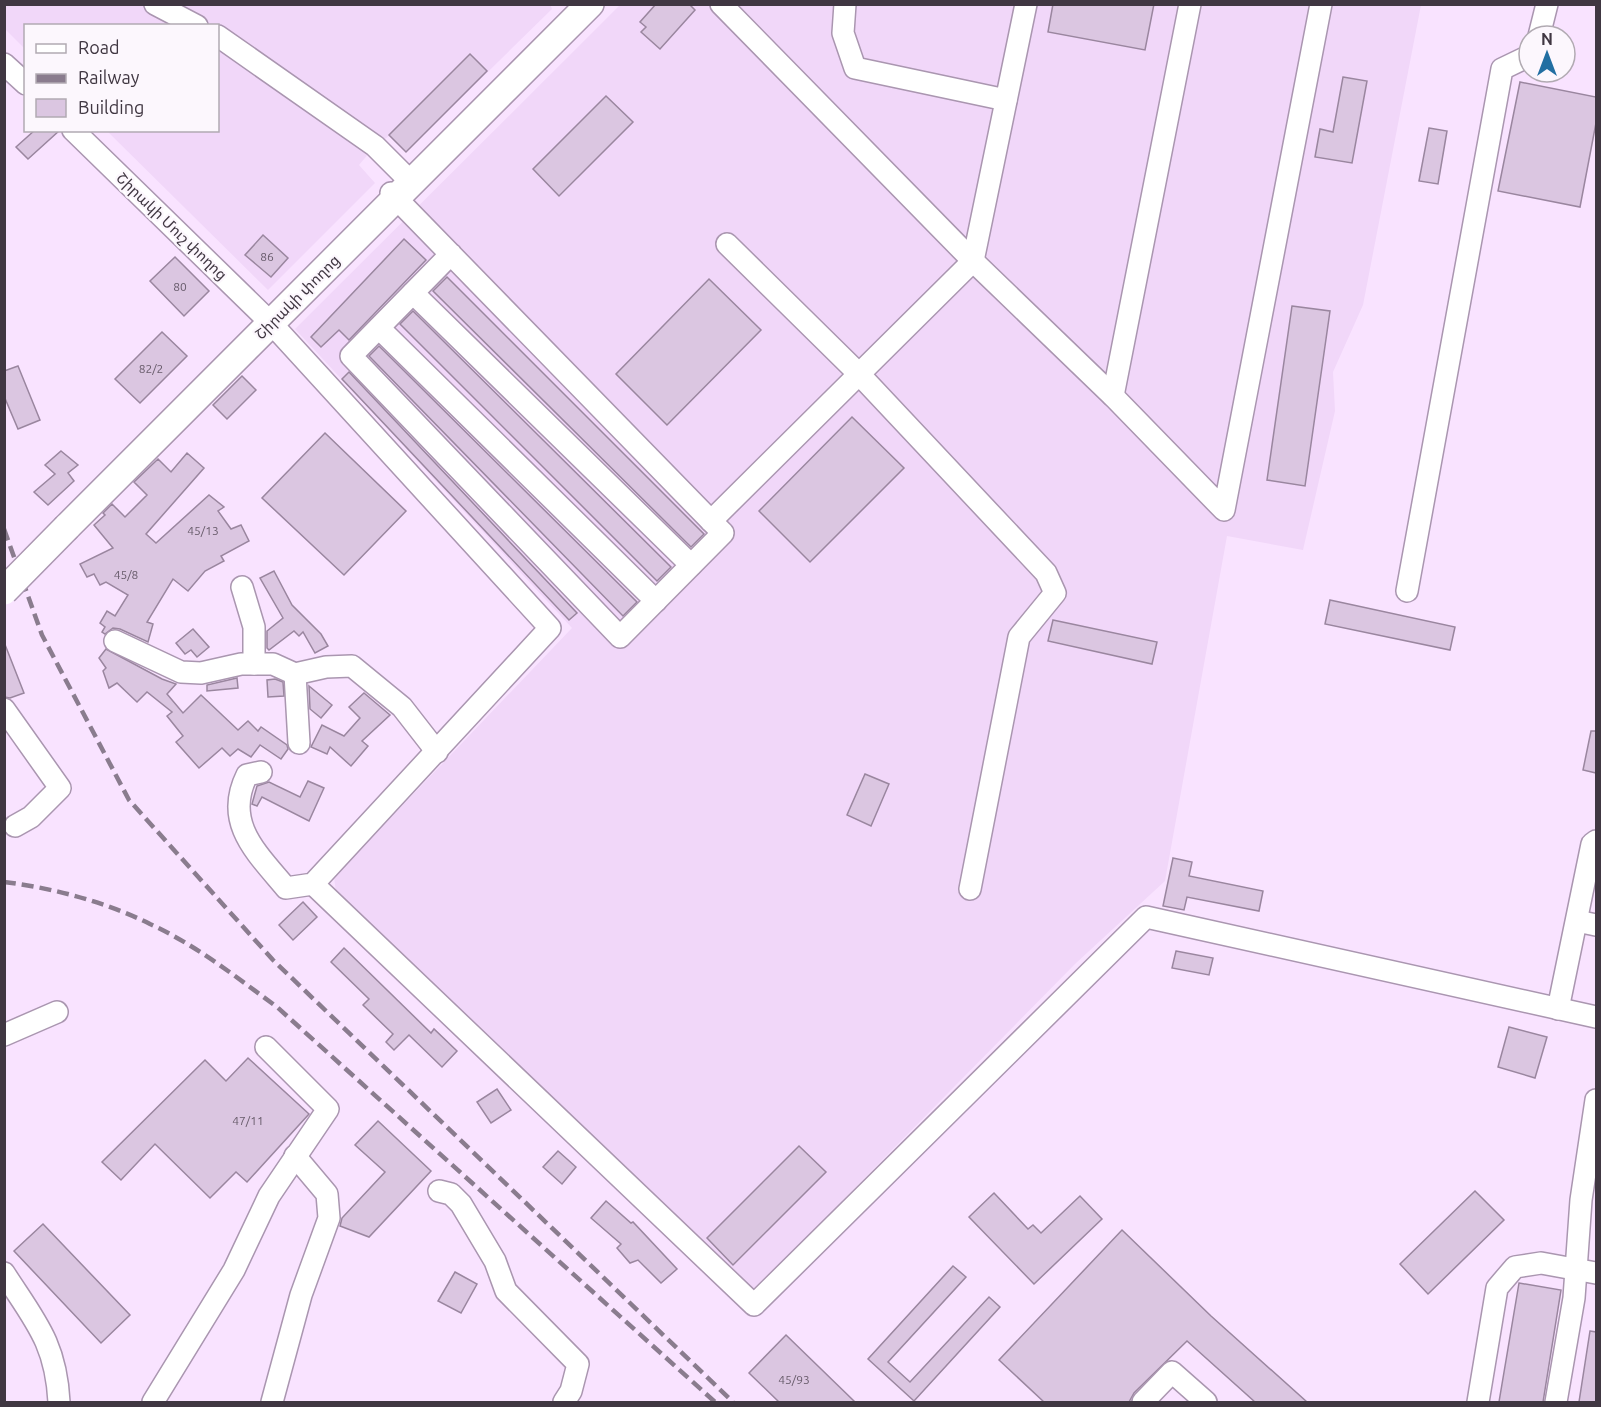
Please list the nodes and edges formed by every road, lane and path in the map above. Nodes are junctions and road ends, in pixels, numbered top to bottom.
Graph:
1 (155, 4) edge
2 (579, 4) edge
3 (591, 4) edge
4 (721, 4) edge
5 (845, 4) edge
6 (1026, 4) edge
7 (1190, 4) edge
8 (1322, 4) edge
9 (1547, 4) edge
10 (193, 24) edge
11 (1542, 24) edge
12 (219, 37) edge
13 (1517, 62) edge
14 (4, 64) edge
15 (24, 82) edge
16 (1006, 100) junction
17 (75, 132) edge
18 (401, 188) junction
19 (727, 244) dead end
20 (451, 254) junction
21 (973, 261) junction
22 (413, 293) junction
23 (269, 320) junction
24 (379, 328) junction
25 (859, 374) junction
26 (1113, 396) junction
27 (711, 521) junction
28 (65, 524) junction
29 (692, 565) junction
30 (4, 580) edge
31 (242, 587) dead end
32 (4, 591) edge
33 (1407, 591) dead end
34 (656, 601) junction
35 (115, 641) dead end
36 (254, 664) junction
37 (295, 675) junction
38 (4, 709) edge
39 (299, 743) dead end
40 (437, 752) junction
41 (261, 772) dead end
42 (15, 826) dead end
43 (1596, 841) edge
44 (313, 884) junction
45 (970, 889) dead end
46 (1587, 923) edge
47 (1558, 1009) junction
48 (57, 1012) dead end
49 (1596, 1017) edge
50 (4, 1035) edge
51 (266, 1047) dead end
52 (1596, 1100) edge
53 (295, 1156) junction
54 (439, 1191) dead end
55 (1589, 1201) edge
56 (1586, 1271) edge
57 (4, 1273) edge
58 (59, 1402) edge
59 (153, 1402) edge
60 (272, 1402) edge
61 (564, 1402) edge
62 (1143, 1402) edge
63 (1206, 1402) edge
64 (1478, 1402) edge
65 (1557, 1402) edge

1 - 10 street
2 - 18 main road, Շիրակի փողոց
3 - 18 main road, Շիրակի փողոց
4 - 21 street
5 - 16 street
6 - 16 street
7 - 26 street
8 - 26 street
9 - 11 street
12 - 18 street
13 - 33 street
14 - 15 street
16 - 21 street
17 - 23 street, Շիրակի Մուշ փողոց
18 - 20 street
18 - 23 main road, Շիրակի փողոց
19 - 25 street
20 - 22 street
20 - 27 street
21 - 25 street
21 - 26 street
22 - 24 street
22 - 29 street
23 - 28 main road, Շիրակի փողոց
23 - 40 street, Շիրակի Մուշ փողոց
24 - 34 street
24 - 34 street
25 - 27 street
25 - 45 street
27 - 29 street
28 - 30 main road, Շիրակի փողոց
28 - 32 main road, Շիրակի փողոց, bridge
29 - 34 street
31 - 36 street
35 - 36 street
36 - 37 street
37 - 39 street
37 - 40 street
38 - 42 street
40 - 44 street
41 - 44 street
43 - 46 street
44 - 47 street
46 - 47 street
47 - 49 street
48 - 50 street
51 - 53 street
52 - 55 street
53 - 59 street
53 - 60 street
54 - 61 street
55 - 56 street
56 - 64 street
56 - 65 street
57 - 58 street
62 - 63 street

